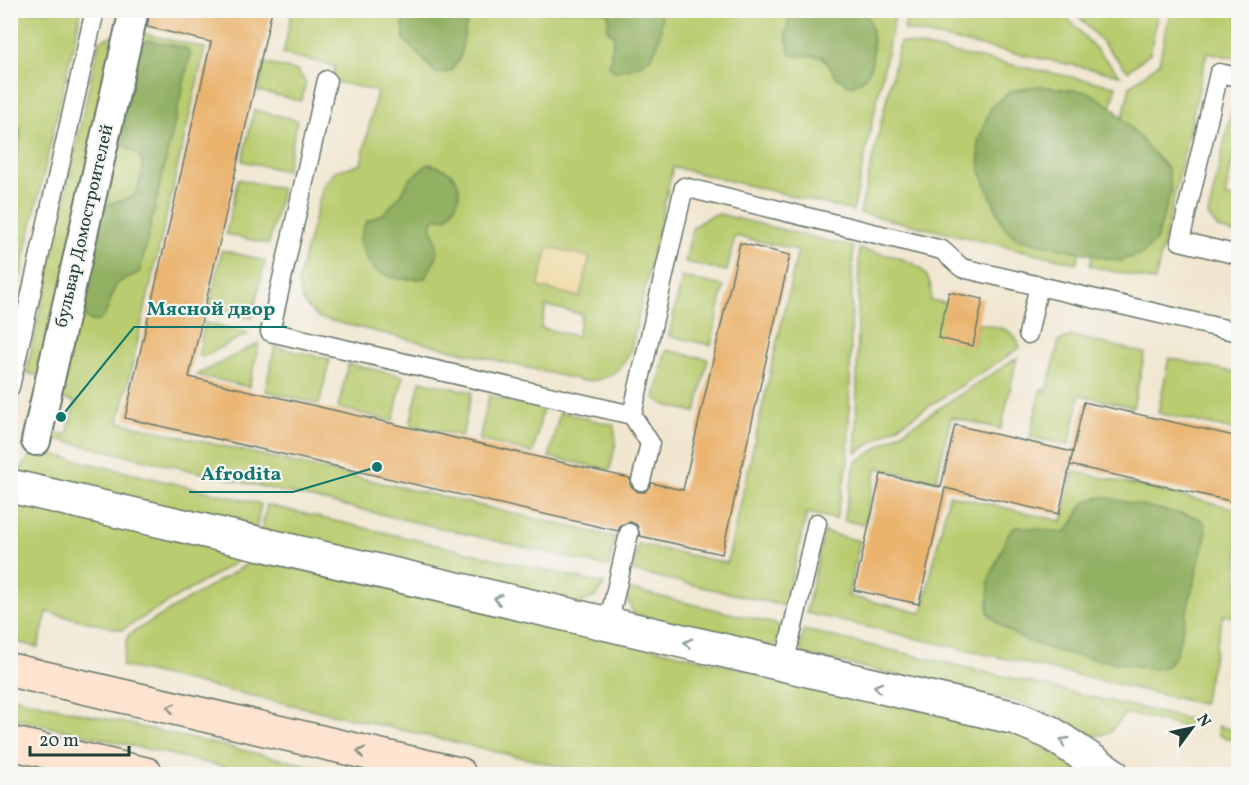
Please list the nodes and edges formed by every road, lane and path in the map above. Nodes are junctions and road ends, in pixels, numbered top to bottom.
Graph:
1 (95, 10) edge
2 (134, 10) edge
3 (1239, 77) edge
4 (327, 80) dead end
5 (1239, 255) edge
6 (1039, 285) junction
7 (1239, 332) edge
8 (1028, 334) dead end
9 (10, 387) edge
10 (632, 415) junction
11 (36, 441) dead end
12 (641, 481) dead end
13 (10, 486) edge
14 (817, 523) dead end
15 (629, 533) dead end
16 (609, 625) junction
17 (784, 666) junction
18 (10, 670) edge
19 (10, 743) edge
20 (143, 774) edge
21 (459, 774) edge
22 (1112, 774) edge

1 - 9 lane
2 - 11 street, бульвар Домостроителей
3 - 5 lane
4 - 10 lane
6 - 7 lane
6 - 8 lane
6 - 10 lane
10 - 12 lane
16 -> 13 street
14 - 17 lane
15 - 16 lane
17 -> 16 street
22 -> 17 street
21 -> 18 main road
19 - 20 main road

